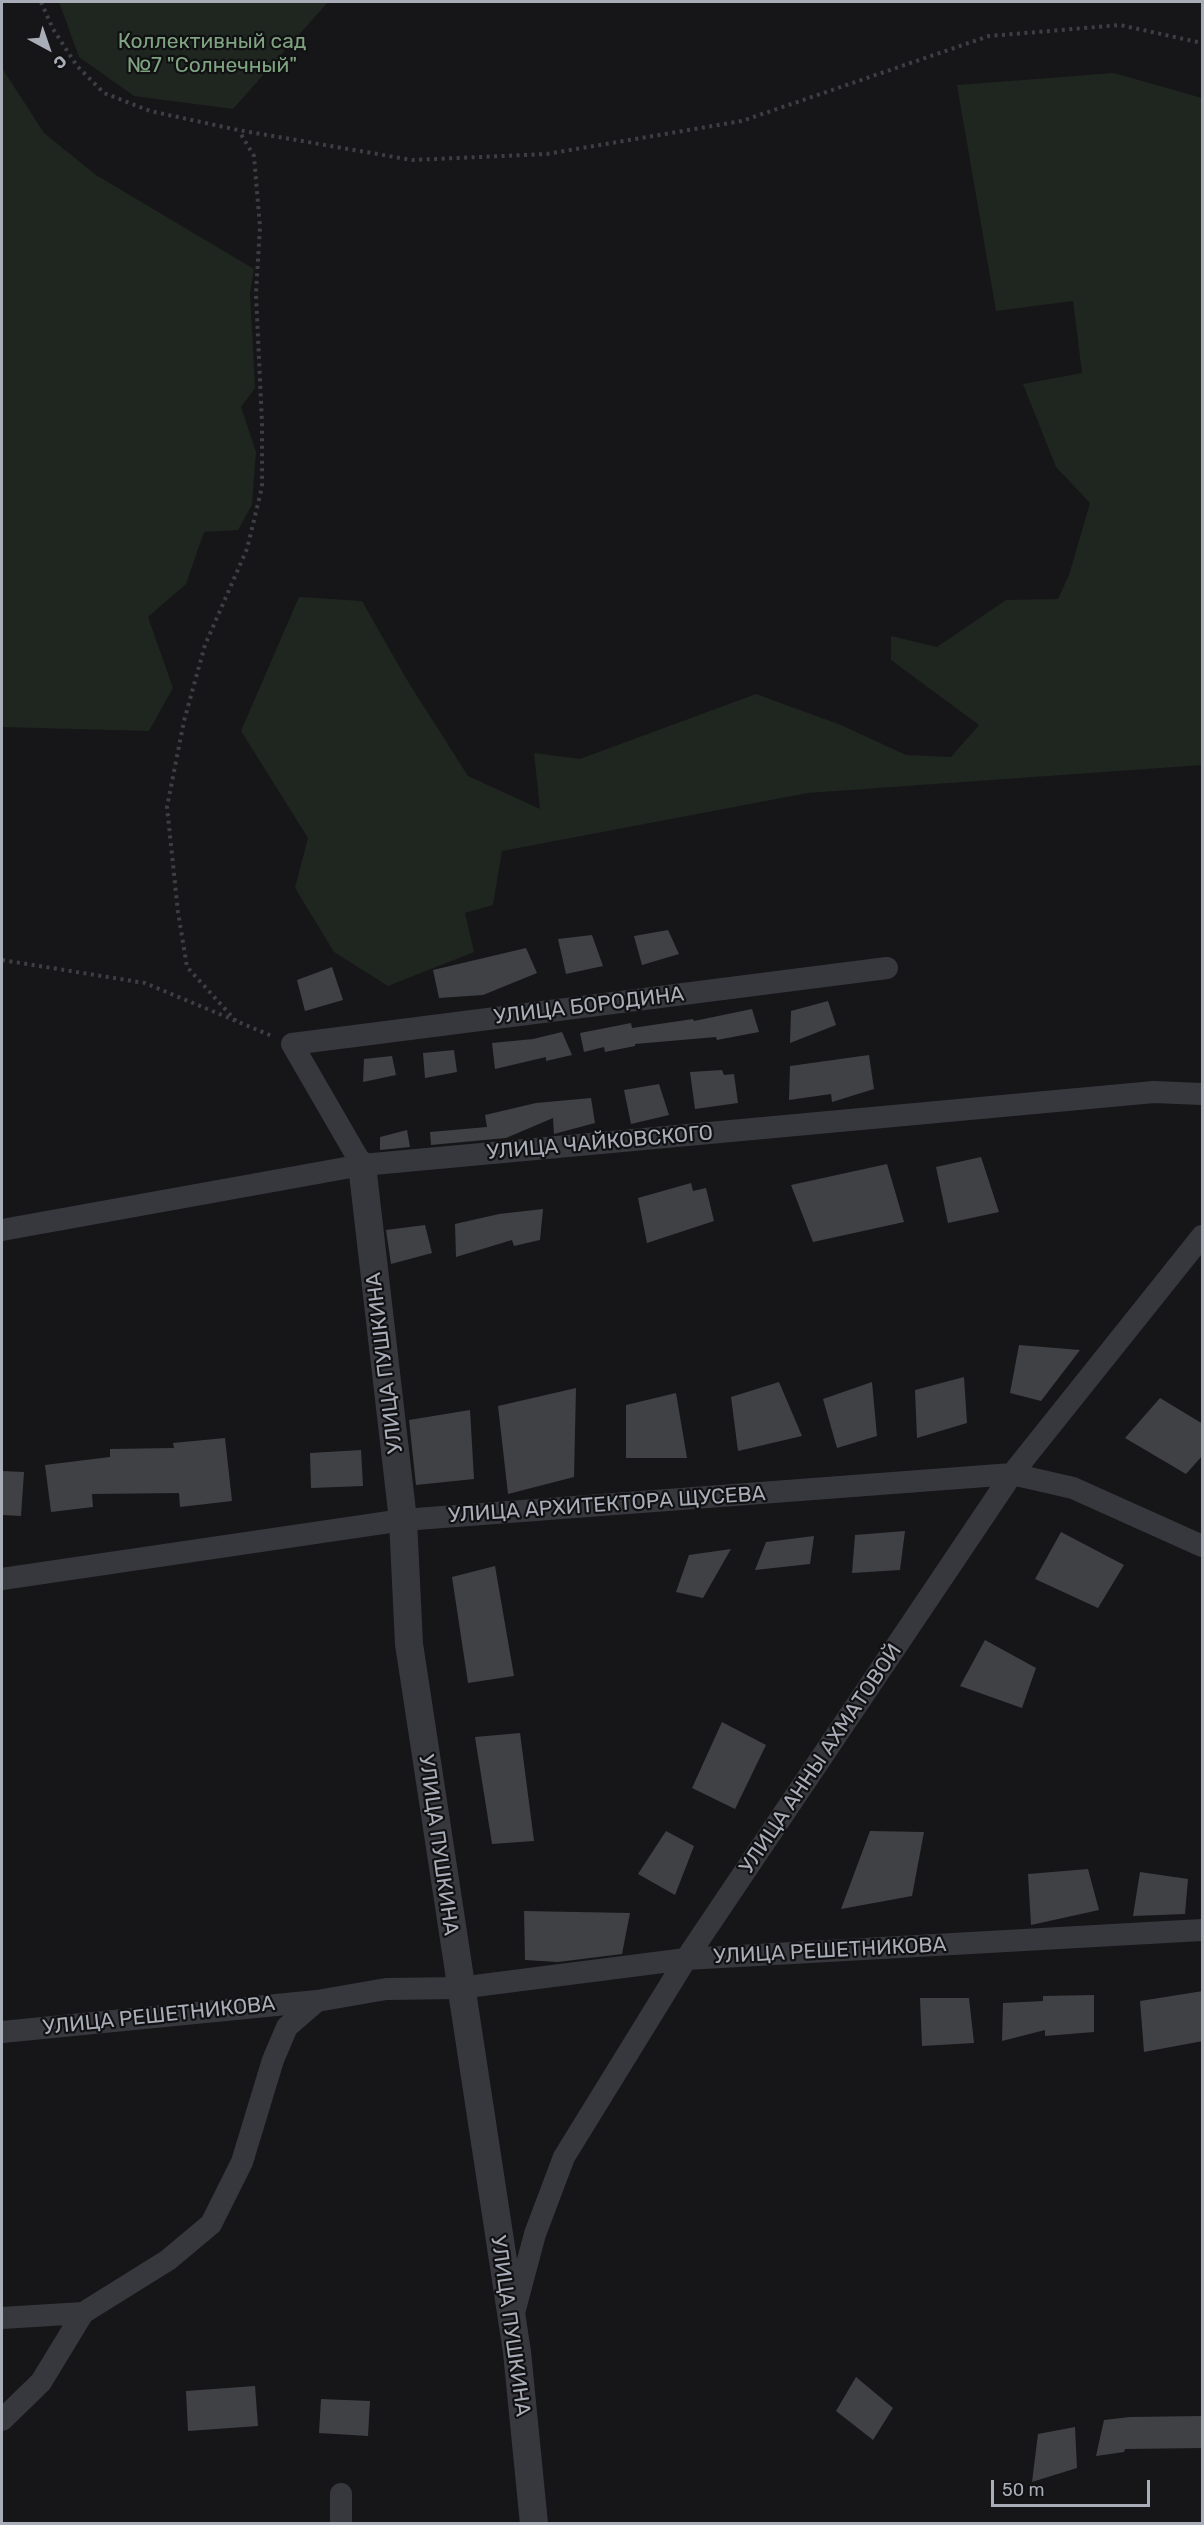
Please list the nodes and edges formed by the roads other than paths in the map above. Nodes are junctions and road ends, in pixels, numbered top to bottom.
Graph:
1 (886, 968) dead end
2 (1203, 1094) edge
3 (362, 1165) junction
4 (2, 1230) edge
5 (1203, 1236) edge
6 (1012, 1474) junction
7 (403, 1520) junction
8 (1203, 1546) edge
9 (2, 1579) edge
10 (1203, 1930) edge
11 (686, 1959) junction
12 (459, 1988) junction
13 (317, 2001) junction
14 (2, 2032) edge
15 (83, 2313) junction
16 (2, 2318) edge
17 (511, 2323) junction
18 (2, 2420) edge
19 (341, 2494) dead end
20 (341, 2523) edge
21 (534, 2523) edge

1 - 3 street, УЛИЦА БОРОДИНА
2 - 3 street, УЛИЦА ЧАЙКОВСКОГО
3 - 4 street, УЛИЦА ЧАЙКОВСКОГО
3 - 7 street, УЛИЦА ПУШКИНА
5 - 6 street, УЛИЦА АННЫ АХМАТОВОЙ
6 - 7 street, УЛИЦА АРХИТЕКТОРА ЩУСЕВА
6 - 8 street, УЛИЦА АРХИТЕКТОРА ЩУСЕВА
6 - 11 street, УЛИЦА АННЫ АХМАТОВОЙ
7 - 9 street, УЛИЦА АРХИТЕКТОРА ЩУСЕВА
7 - 12 street, УЛИЦА ПУШКИНА
10 - 11 street, УЛИЦА РЕШЕТНИКОВА
11 - 12 street, УЛИЦА РЕШЕТНИКОВА
11 - 17 street, УЛИЦА АННЫ АХМАТОВОЙ
12 - 13 street, УЛИЦА РЕШЕТНИКОВА
12 - 17 street, УЛИЦА ПУШКИНА
13 - 14 street, УЛИЦА РЕШЕТНИКОВА
13 - 15 street
15 - 16 street
15 - 18 street
17 - 21 street, УЛИЦА ПУШКИНА
19 - 20 street

